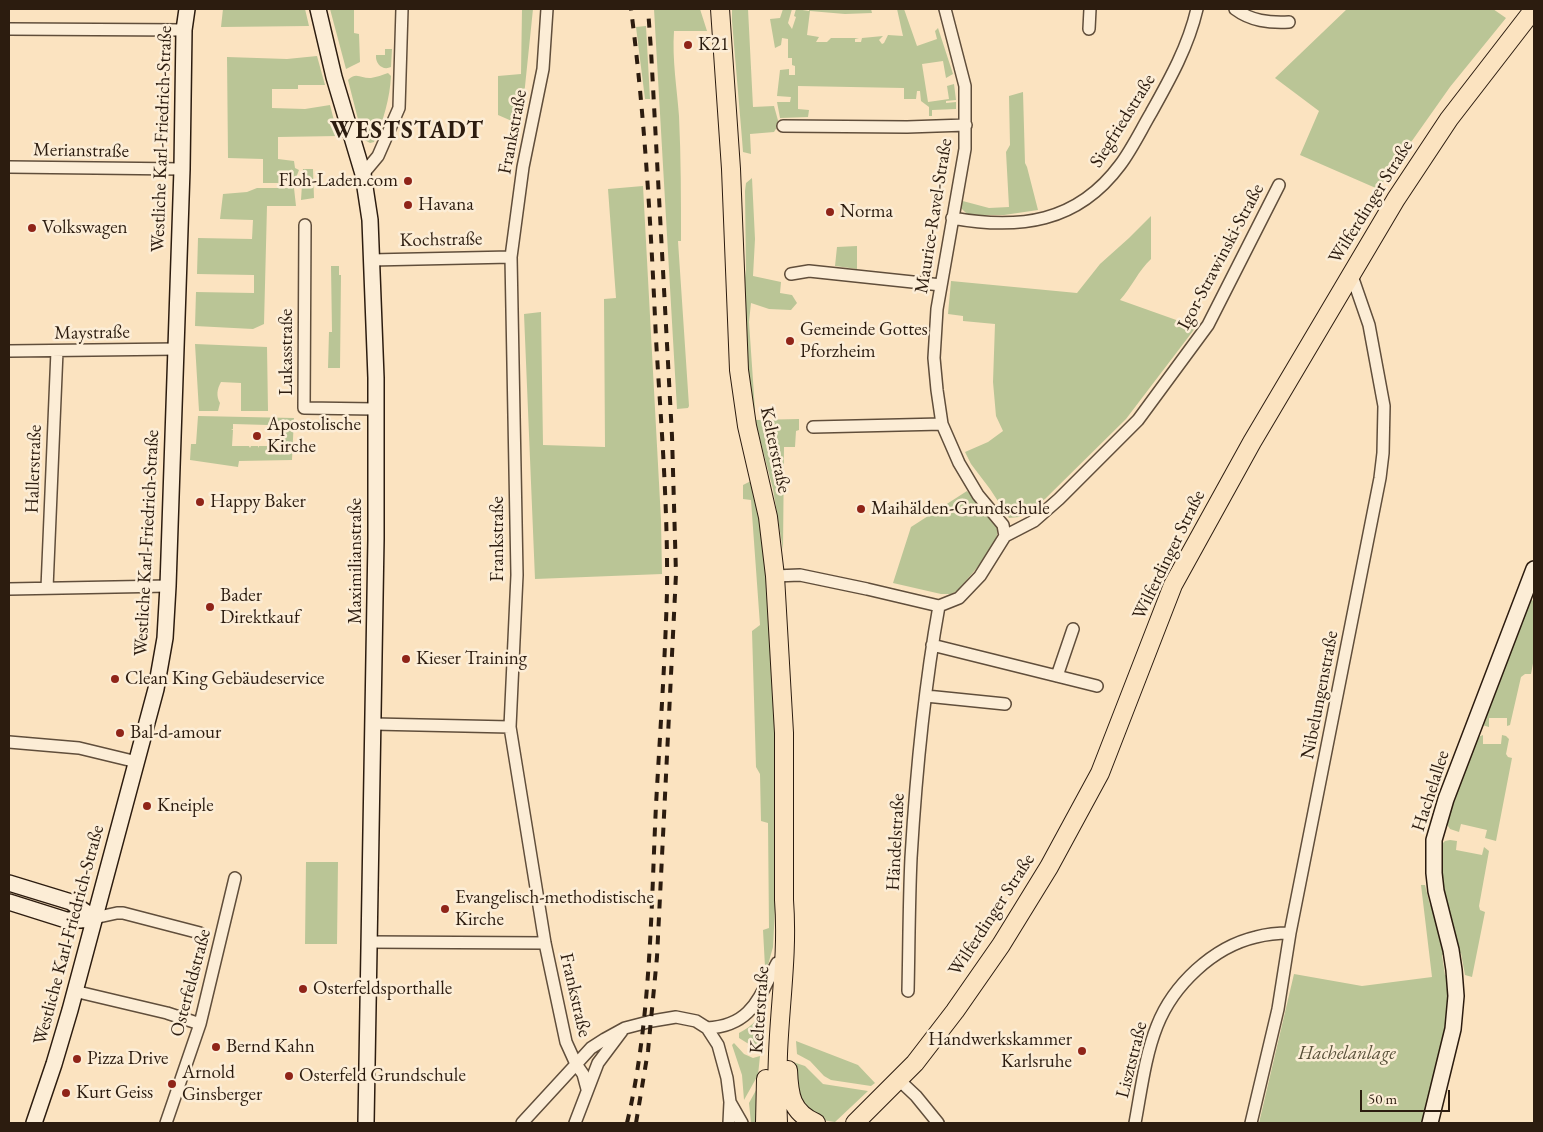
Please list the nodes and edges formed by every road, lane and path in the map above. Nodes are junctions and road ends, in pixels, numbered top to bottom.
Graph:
1 (187, 9) edge
2 (318, 9) edge
3 (402, 9) edge
4 (547, 9) edge
5 (720, 9) edge
6 (945, 9) edge
7 (1090, 9) edge
8 (1197, 9) edge
9 (1235, 9) edge
10 (1534, 9) edge
11 (1289, 22) dead end
12 (9, 29) edge
13 (1089, 29) dead end
14 (184, 30) junction
15 (966, 125) junction
16 (783, 126) dead end
17 (9, 167) edge
18 (182, 169) junction
19 (363, 174) junction
20 (1279, 185) dead end
21 (952, 218) junction
22 (305, 224) dead end
23 (511, 257) junction
24 (371, 260) junction
25 (1351, 273) junction
26 (791, 274) dead end
27 (941, 284) junction
28 (177, 349) junction
29 (9, 350) edge
30 (57, 351) junction
31 (375, 409) junction
32 (942, 424) junction
33 (812, 427) dead end
34 (1005, 536) junction
35 (1534, 569) edge
36 (775, 576) junction
37 (168, 586) junction
38 (47, 588) junction
39 (9, 589) edge
40 (939, 606) junction
41 (1073, 629) dead end
42 (932, 645) junction
43 (1057, 676) junction
44 (1097, 686) dead end
45 (926, 696) junction
46 (1005, 704) dead end
47 (374, 724) junction
48 (510, 727) junction
49 (9, 742) edge
50 (136, 762) junction
51 (235, 878) dead end
52 (9, 883) edge
53 (9, 902) edge
54 (94, 918) junction
55 (200, 933) dead end
56 (1290, 933) junction
57 (368, 942) junction
58 (545, 943) junction
59 (781, 961) junction
60 (908, 991) dead end
61 (74, 992) junction
62 (200, 1024) junction
63 (625, 1028) junction
64 (707, 1028) junction
65 (576, 1064) junction
66 (899, 1080) junction
67 (587, 1089) junction
68 (730, 1102) junction
69 (857, 1121) edge
70 (34, 1123) edge
71 (166, 1123) edge
72 (366, 1123) edge
73 (522, 1123) edge
74 (575, 1123) edge
75 (730, 1123) edge
76 (742, 1123) edge
77 (765, 1123) edge
78 (778, 1123) edge
79 (816, 1123) edge
80 (842, 1123) edge
81 (938, 1123) edge
82 (1135, 1123) edge
83 (1251, 1123) edge
84 (1430, 1123) edge

1 - 14 street, Westliche Karl-Friedrich-Straße
2 - 19 street, Maximilianstraße
3 - 19 street
4 - 23 street, Frankstraße
5 - 36 main road, Kelterstraße
6 - 15 street, Maurice-Ravel-Straße
7 - 13 street
8 - 21 street, Siegfriedstraße
9 - 11 street
10 - 25 main road, Wilferdinger Straße
12 - 14 street
14 - 18 street, Westliche Karl-Friedrich-Straße
15 - 16 street
15 - 21 street, Maurice-Ravel-Straße
17 - 18 street, Merianstraße
18 - 28 street, Westliche Karl-Friedrich-Straße
19 - 24 street, Maximilianstraße
20 - 34 street, Igor-Strawinski-Straße
21 - 27 street, Maurice-Ravel-Straße
22 - 31 street, Lukasstraße
23 - 24 street, Kochstraße
23 - 48 street, Frankstraße
24 - 31 street, Maximilianstraße
25 - 56 street, Nibelungenstraße
25 - 66 main road, Wilferdinger Straße
26 - 27 street
27 - 32 street, Maurice-Ravel-Straße
28 - 30 street, Maystraße
28 - 37 street, Westliche Karl-Friedrich-Straße
29 - 30 street, Maystraße
30 - 38 street, Hallerstraße
31 - 47 street, Maximilianstraße
32 - 33 street
32 - 34 street, Maurice-Ravel-Straße
34 - 40 street
35 - 84 street, Hachelallee
36 - 40 street
36 - 59 main road, Kelterstraße
37 - 38 street
37 - 50 street, Westliche Karl-Friedrich-Straße
38 - 39 street
40 - 42 street, Händelstraße
41 - 43 street
42 - 43 street
42 - 45 street, Händelstraße
43 - 44 street
45 - 46 street
45 - 60 street, Händelstraße
47 - 48 street
47 - 57 street, Maximilianstraße
48 - 58 street, Frankstraße
49 - 50 street
50 - 54 street, Westliche Karl-Friedrich-Straße
51 - 62 street, Osterfeldstraße
52 - 54 street
53 - 54 street
54 - 55 street
54 - 61 street, Westliche Karl-Friedrich-Straße
56 - 82 street, Lisztstraße
56 - 83 street, Nibelungenstraße
57 - 58 street
57 - 72 street, Maximilianstraße
58 - 65 street, Frankstraße
59 - 64 street, Kelterstraße
59 - 77 main road, Kelterstraße
59 - 78 main road, Kelterstraße
59 - 79 main road
61 - 62 street
61 - 70 street, Westliche Karl-Friedrich-Straße
62 - 71 street, Osterfeldstraße
63 - 64 street
63 - 65 street
63 - 67 street
64 - 68 street
65 - 67 street, Frankstraße
65 - 73 street
66 - 69 main road, Wilferdinger Straße
66 - 81 street
67 - 74 street
68 - 75 street
68 - 76 street
69 - 80 main road

